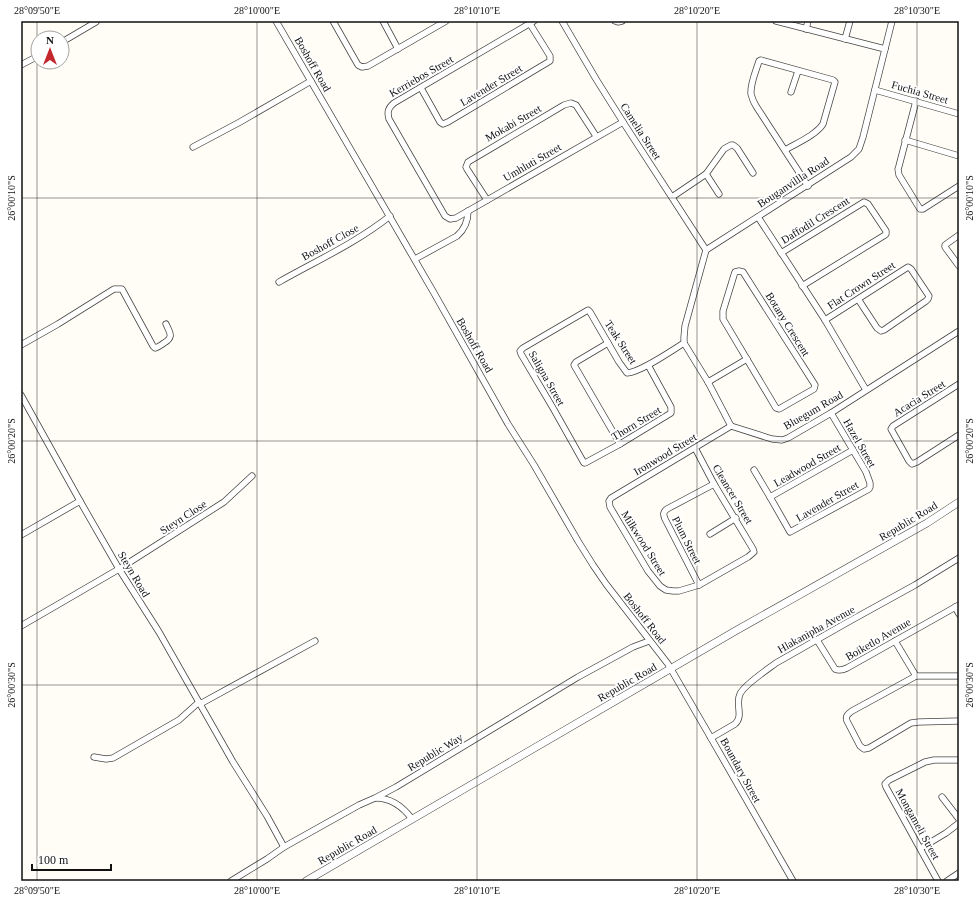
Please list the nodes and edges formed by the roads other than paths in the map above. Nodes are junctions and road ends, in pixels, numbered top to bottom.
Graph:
1 (276, 21) edge
2 (333, 21) edge
3 (383, 21) edge
4 (446, 21) edge
5 (562, 21) edge
6 (615, 21) edge
7 (622, 21) edge
8 (776, 21) edge
9 (808, 21) edge
10 (850, 21) edge
11 (892, 21) edge
12 (96, 22) dead end
13 (532, 22) edge
14 (806, 29) junction
15 (70, 37) edge
16 (845, 39) junction
17 (398, 49) junction
18 (885, 49) junction
19 (30, 60) edge
20 (21, 65) edge
21 (798, 71) junction
22 (311, 81) junction
23 (421, 88) junction
24 (875, 90) junction
25 (791, 92) dead end
26 (916, 101) junction
27 (959, 114) edge
28 (623, 122) junction
29 (596, 136) junction
30 (905, 140) junction
31 (193, 147) dead end
32 (785, 150) junction
33 (959, 156) edge
34 (753, 173) dead end
35 (706, 174) junction
36 (808, 186) junction
37 (959, 186) edge
38 (719, 194) dead end
39 (672, 197) junction
40 (487, 200) junction
41 (468, 211) junction
42 (390, 216) junction
43 (758, 217) junction
44 (450, 219) joint
45 (959, 234) edge
46 (706, 250) junction
47 (781, 253) junction
48 (415, 259) junction
49 (959, 266) edge
50 (278, 282) dead end
51 (802, 286) junction
52 (858, 299) junction
53 (588, 310) joint
54 (825, 320) junction
55 (166, 324) dead end
56 (959, 331) edge
57 (608, 342) junction
58 (684, 343) junction
59 (21, 345) edge
60 (747, 359) junction
61 (648, 365) junction
62 (708, 382) junction
63 (959, 384) edge
64 (866, 390) junction
65 (21, 395) edge
66 (831, 413) junction
67 (731, 426) junction
68 (959, 435) edge
69 (620, 444) junction
70 (695, 448) junction
71 (853, 450) junction
72 (585, 463) joint
73 (754, 470) dead end
74 (252, 476) dead end
75 (714, 484) junction
76 (870, 484) joint
77 (770, 497) junction
78 (80, 501) junction
79 (609, 501) joint
80 (959, 502) edge
81 (736, 518) junction
82 (710, 534) dead end
83 (21, 535) edge
84 (754, 551) joint
85 (959, 558) edge
86 (119, 569) junction
87 (699, 585) junction
88 (957, 606) edge
89 (959, 614) edge
90 (21, 626) edge
91 (817, 640) junction
92 (315, 641) dead end
93 (649, 641) junction
94 (895, 641) junction
95 (671, 669) junction
96 (916, 676) junction
97 (959, 676) edge
98 (200, 703) junction
99 (959, 722) edge
100 (712, 738) junction
101 (94, 757) dead end
102 (959, 760) edge
103 (942, 797) dead end
104 (375, 798) junction
105 (412, 819) junction
106 (959, 819) edge
107 (959, 823) edge
108 (284, 847) junction
109 (921, 848) junction
110 (959, 873) edge
111 (231, 881) edge
112 (306, 881) edge
113 (793, 881) edge
114 (938, 881) edge
115 (946, 881) edge

1 - 22 street, Boshoff Road
2 - 17 street
3 - 17 street
4 - 17 street
5 - 28 street, Camelia Street
6 - 7 street
8 - 14 street
9 - 14 street
10 - 16 street
11 - 18 street, Bouganvillla Road
12 - 15 street
13 - 23 street, Kerriebos Street
13 - 23 street, Lavender Street
14 - 16 street
16 - 18 street
18 - 24 street, Bouganvillla Road
19 - 20 street
21 - 25 street
21 - 32 street
21 - 32 street
22 - 31 street
22 - 42 street, Boshoff Road
23 - 44 street, Kerriebos Street
24 - 26 street, Fuchia Street
24 - 36 street, Bouganvillla Road
26 - 27 street, Fuchia Street
26 - 30 street
28 - 29 street, Umhluti Street
28 - 39 street, Camelia Street
29 - 40 street, Umhluti Street
29 - 40 street, Mokabi Street
30 - 33 street
30 - 37 street
32 - 36 street
34 - 35 street
35 - 38 street
35 - 39 street
36 - 43 street, Bouganvillla Road
39 - 46 street, Camelia Street
40 - 41 street, Umhluti Street
41 - 44 street, Umhluti Street
41 - 48 street
42 - 48 street, Boshoff Road
42 - 50 street, Boshoff Close
43 - 46 street, Bouganvillla Road
43 - 47 street
45 - 49 street
46 - 58 street
47 - 51 street
47 - 51 street, Daffodil Crescent
48 - 93 street, Boshoff Road
51 - 54 street
52 - 52 street, Flat Crown Street
52 - 54 street, Flat Crown Street
53 - 57 street, Teak Street
53 - 72 street, Saligna Street
54 - 64 street
55 - 59 street
56 - 64 street, Bluegum Road
57 - 61 street, Teak Street
57 - 69 street
58 - 61 street, Teak Street
58 - 62 street
60 - 60 street, Botany Crescent
60 - 62 street
61 - 69 street, Thorn Street
62 - 67 street
63 - 68 street, Acacia Street
64 - 66 street, Bluegum Road
65 - 78 street, Steyn Road
66 - 67 street, Bluegum Road
66 - 71 street, Hazel Street
67 - 70 street, Ironwood Street
69 - 72 street, Thorn Street
70 - 75 street, Cleancer Street
70 - 79 street, Ironwood Street
71 - 76 street, Hazel Street
71 - 77 street, Leadwood Street
73 - 77 street
74 - 86 street, Steyn Close
75 - 81 street, Cleancer Street
75 - 87 street, Plum Street
76 - 77 street, Lavender Street
78 - 83 street
78 - 86 street, Steyn Road
79 - 87 street, Milkwood Street
80 - 95 street, Republic Road
81 - 82 street
81 - 84 street, Cleancer Street
84 - 87 street, Milkwood Street
85 - 91 street, Hlakanipha Avenue
86 - 90 street, Steyn Close
86 - 98 street, Steyn Road
88 - 89 street
88 - 94 street, Boiketlo Avenue
91 - 94 street, Boiketlo Avenue
91 - 100 street, Hlakanipha Avenue
92 - 98 street
93 - 95 street, Boshoff Road
93 - 104 street, Republic Way
94 - 96 street
95 - 100 street, Boundary Street
95 - 105 street, Republic Road
96 - 97 street
96 - 99 street
98 - 101 street
98 - 108 street, Steyn Road
100 - 113 street, Boundary Street
102 - 109 street, Mongameli Street
103 - 106 street
104 - 105 street
104 - 108 street, Republic Way
105 - 112 street, Republic Road
107 - 109 street
108 - 111 street, Republic Way
109 - 114 street, Mongameli Street
110 - 115 street

